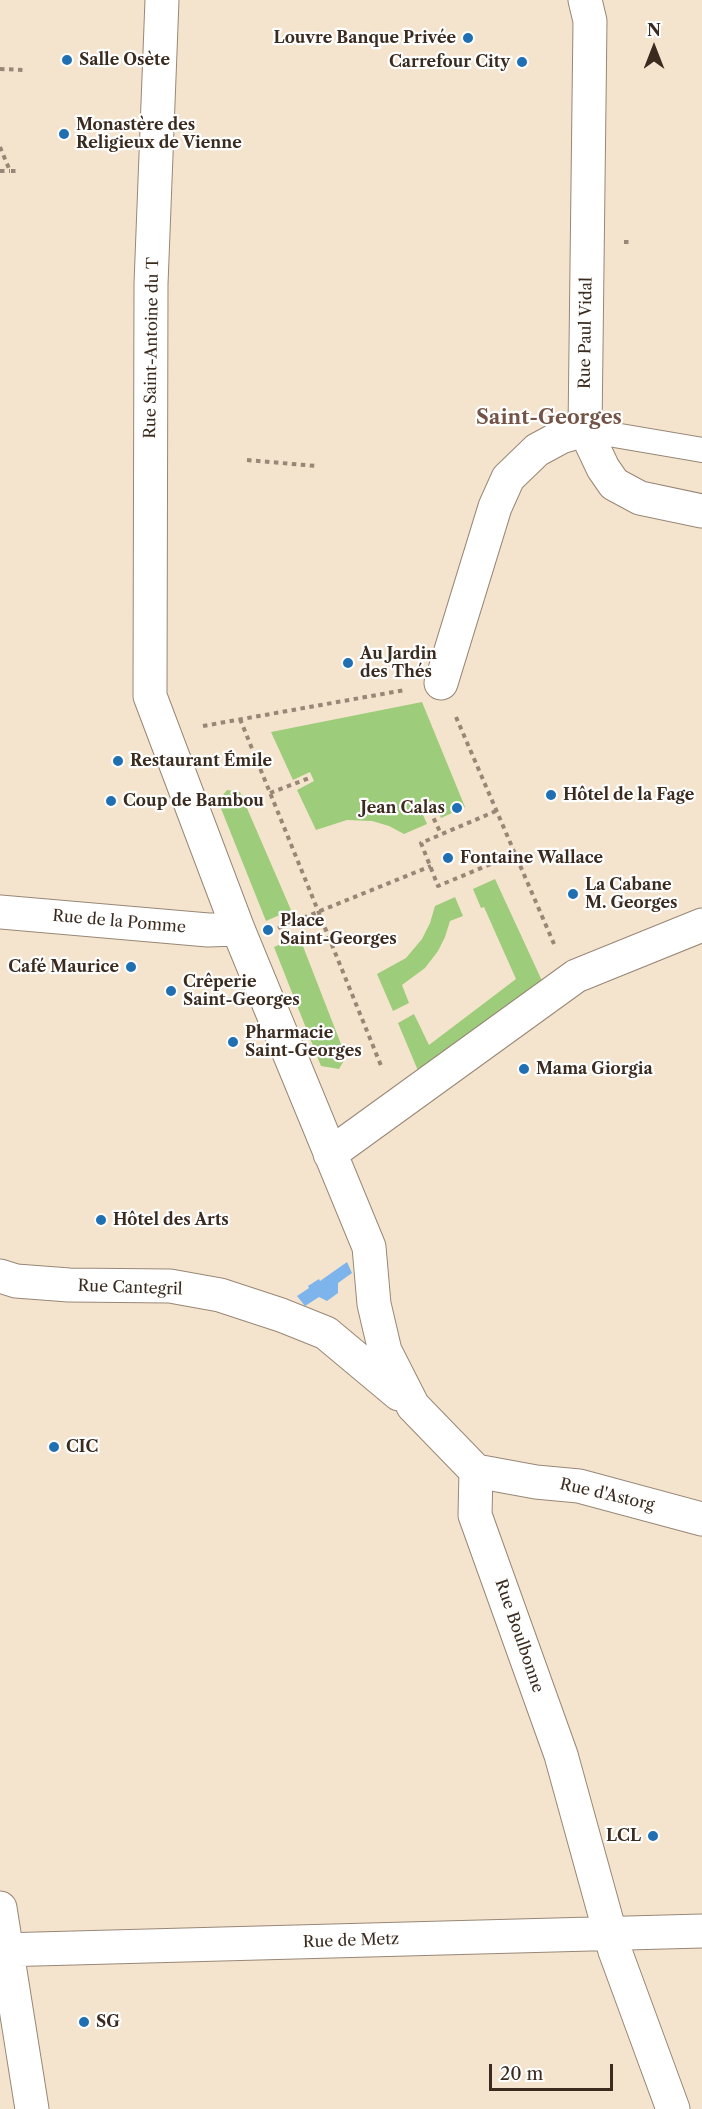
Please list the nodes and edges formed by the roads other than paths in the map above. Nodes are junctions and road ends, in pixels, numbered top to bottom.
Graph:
1 (162, 0) edge
2 (585, 0) edge
3 (585, 430) junction
4 (702, 450) edge
5 (702, 510) edge
6 (441, 683) road end
7 (0, 912) edge
8 (702, 925) edge
9 (241, 936) junction
10 (330, 1154) junction
11 (0, 1276) edge
12 (374, 1304) junction
13 (326, 1333) junction
14 (413, 1406) junction
15 (476, 1471) junction
16 (702, 1519) edge
17 (0, 1908) edge
18 (702, 1931) edge
19 (611, 1933) junction
20 (3, 1949) edge
21 (32, 2109) edge
22 (673, 2109) edge

1 - 9 street, Rue Saint-Antoine du T
2 - 3 street, Rue Paul Vidal
3 - 4 lane
3 - 5 street
3 - 6 street
7 - 9 street, Rue de la Pomme
8 - 10 street
9 - 10 street
10 - 12 street
11 - 13 street, Rue Cantegril
12 - 13 street
12 - 14 street
13 - 14 street, Rue Cantegril
14 - 15 street
15 - 16 street, Rue d'Astorg
15 - 19 street, Rue Boulbonne
17 - 20 street
18 - 19 street, Rue de Metz
19 - 20 street, Rue de Metz
19 - 22 street, Rue Boulbonne
20 - 21 street

